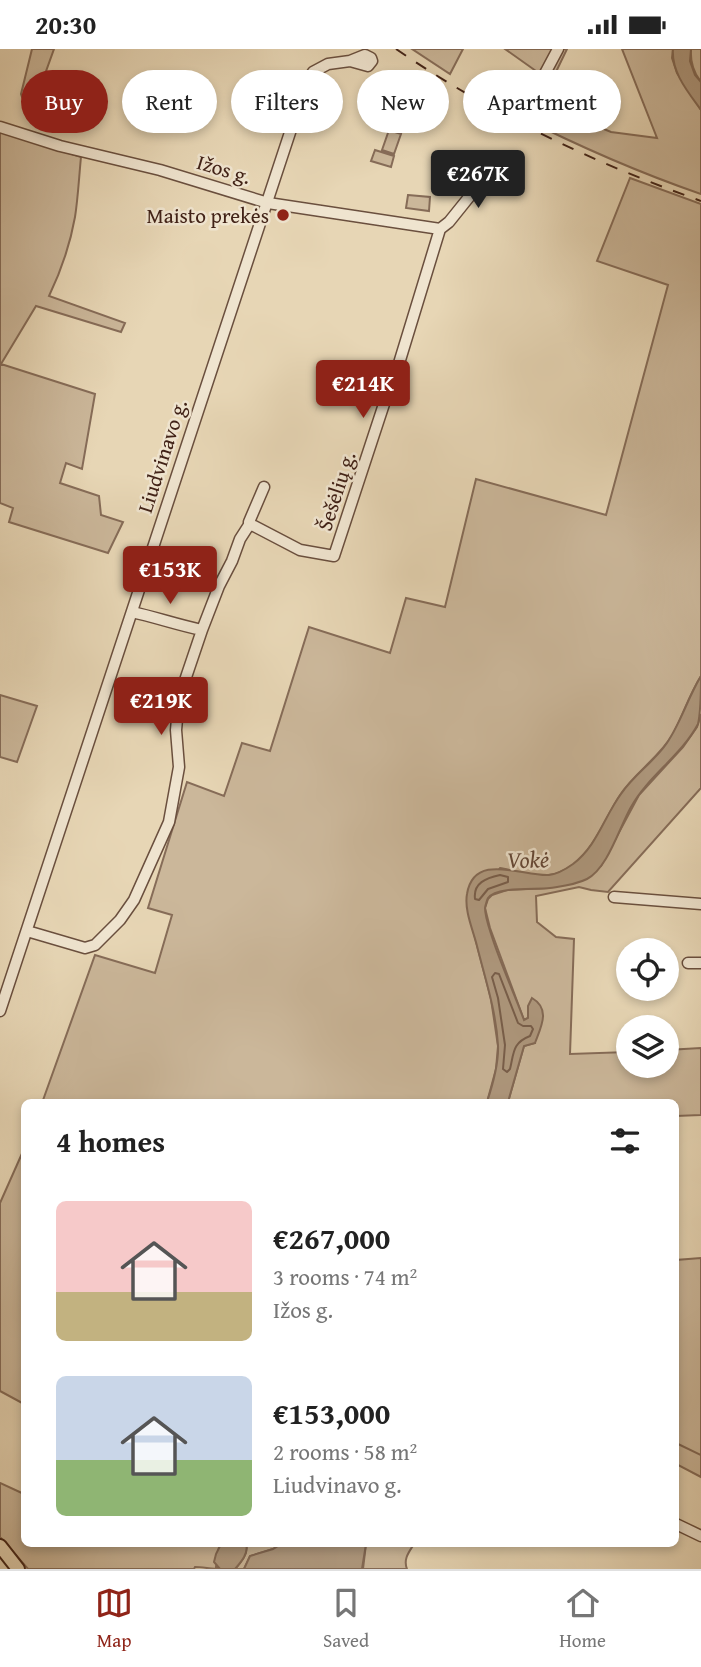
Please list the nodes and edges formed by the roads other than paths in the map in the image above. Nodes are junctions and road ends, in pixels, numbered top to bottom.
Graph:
1 (558, 49) edge
2 (350, 61) dead end
3 (546, 70) edge
4 (0, 127) edge
5 (494, 166) dead end
6 (268, 203) junction
7 (440, 229) junction
8 (264, 487) dead end
9 (249, 525) junction
10 (132, 612) junction
11 (202, 630) junction
12 (614, 897) dead end
13 (701, 904) edge
14 (27, 931) junction
15 (688, 963) dead end
16 (701, 963) edge
17 (0, 1011) edge
18 (679, 1525) edge
19 (701, 1536) edge
20 (0, 1546) edge
21 (18, 1569) edge

1 - 3 street
2 - 6 street, Liudvinavo g.
4 - 6 street, Ižos g.
5 - 7 street
6 - 7 street, Ižos g.
6 - 10 street, Liudvinavo g.
7 - 9 street, Šešėlių g.
8 - 9 street
9 - 11 street
10 - 11 street
10 - 14 street, Liudvinavo g.
11 - 14 street
12 - 13 street
14 - 17 street, Liudvinavo g.
15 - 16 street
18 - 19 street
20 - 21 main road

